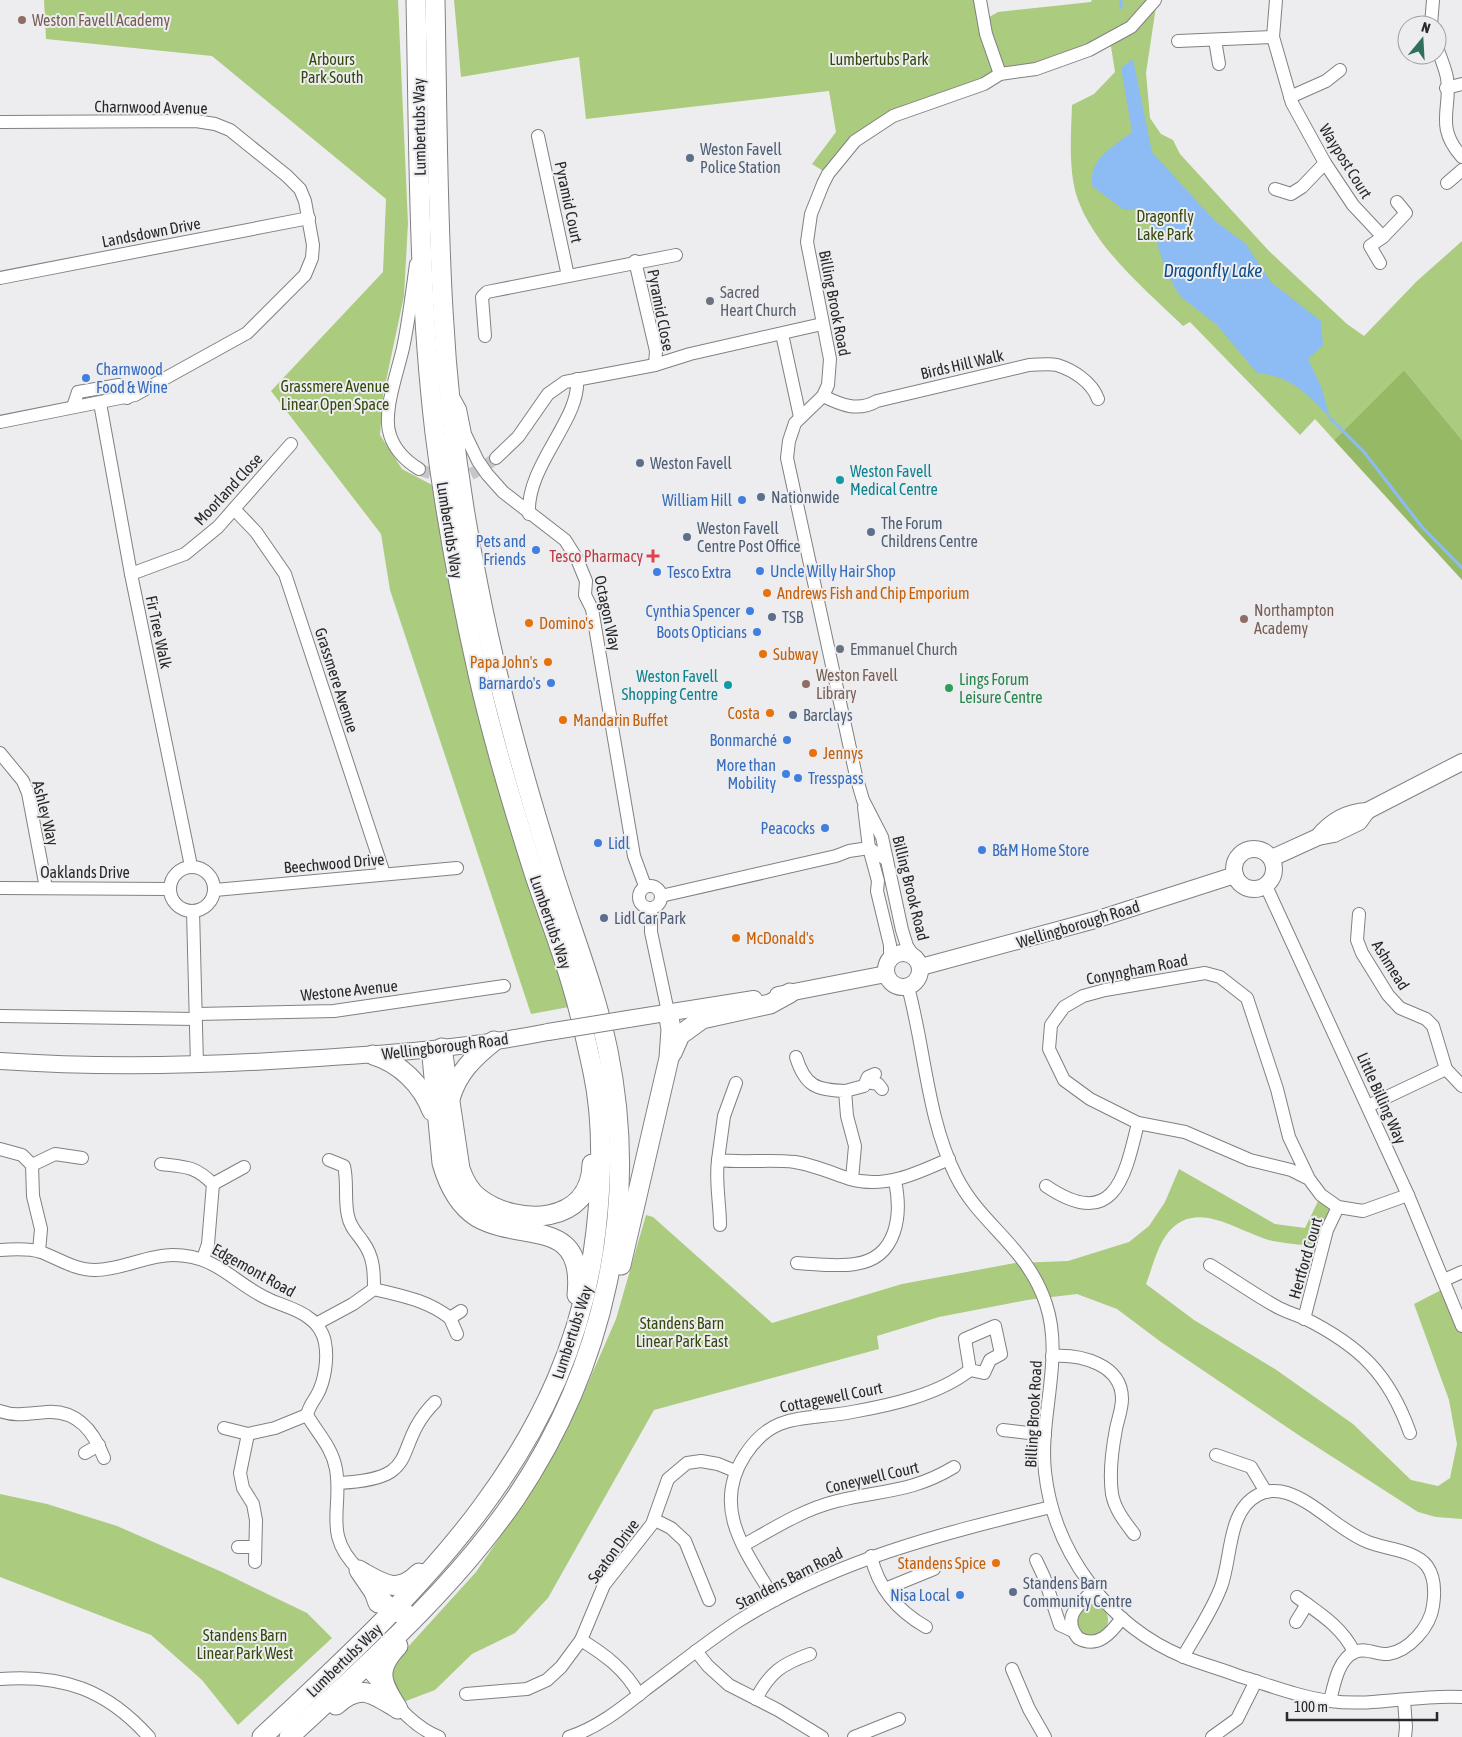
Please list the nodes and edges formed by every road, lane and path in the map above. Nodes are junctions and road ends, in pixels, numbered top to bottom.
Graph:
1 (416, 0) edge
2 (435, 0) edge
3 (980, 0) edge
4 (1155, 0) edge
5 (1276, 0) edge
6 (1433, 0) edge
7 (1432, 15) edge
8 (1273, 37) junction
9 (1215, 40) junction
10 (1178, 41) dead end
11 (1219, 64) dead end
12 (1443, 65) edge
13 (1340, 70) dead end
14 (1000, 74) junction
15 (1462, 84) edge
16 (1446, 88) junction
17 (1290, 97) junction
18 (0, 122) edge
19 (538, 136) dead end
20 (1462, 157) edge
21 (1325, 162) junction
22 (1462, 170) edge
23 (1447, 183) dead end
24 (1275, 189) dead end
25 (1397, 202) dead end
26 (309, 218) junction
27 (421, 226) junction
28 (1383, 237) junction
29 (676, 255) dead end
30 (635, 261) junction
31 (1380, 263) dead end
32 (568, 276) junction
33 (0, 278) edge
34 (822, 324) junction
35 (782, 334) junction
36 (485, 336) dead end
37 (655, 365) junction
38 (577, 379) junction
39 (450, 391) junction
40 (822, 396) junction
41 (126, 398) junction
42 (1098, 398) dead end
43 (100, 403) junction
44 (73, 407) junction
45 (800, 417) junction
46 (0, 422) edge
47 (291, 444) dead end
48 (496, 458) tunnel mouth
49 (420, 469) tunnel mouth
50 (531, 486) junction
51 (503, 492) junction
52 (234, 509) junction
53 (530, 514) junction
54 (131, 574) junction
55 (0, 753) edge
56 (1462, 762) edge
57 (863, 800) junction
58 (869, 848) junction
59 (1272, 858) junction
60 (887, 860) junction
61 (191, 866) junction
62 (457, 868) dead end
63 (384, 874) junction
64 (1235, 875) junction
65 (645, 886) junction
66 (1266, 886) junction
67 (0, 888) edge
68 (46, 888) junction
69 (170, 889) junction
70 (215, 890) junction
71 (661, 896) junction
72 (651, 909) junction
73 (193, 911) junction
74 (1359, 914) dead end
75 (917, 962) junction
76 (888, 967) junction
77 (504, 986) dead end
78 (908, 987) junction
79 (790, 993) junction
80 (668, 1012) junction
81 (0, 1016) edge
82 (196, 1017) junction
83 (494, 1041) junction
84 (436, 1048) junction
85 (373, 1055) junction
86 (796, 1057) dead end
87 (669, 1058) junction
88 (0, 1061) edge
89 (197, 1066) junction
90 (1446, 1068) junction
91 (594, 1076) junction
92 (736, 1083) dead end
93 (1462, 1086) edge
94 (882, 1089) dead end
95 (845, 1091) junction
96 (450, 1100) junction
97 (1368, 1106) junction
98 (1138, 1123) junction
99 (437, 1124) junction
100 (0, 1149) edge
101 (352, 1155) dead end
102 (82, 1158) dead end
103 (949, 1159) junction
104 (330, 1160) dead end
105 (718, 1160) junction
106 (161, 1164) dead end
107 (32, 1165) junction
108 (344, 1166) junction
109 (244, 1167) dead end
110 (1309, 1179) junction
111 (852, 1180) junction
112 (895, 1180) junction
113 (213, 1184) junction
114 (1046, 1186) dead end
115 (1408, 1195) junction
116 (1338, 1207) junction
117 (720, 1225) dead end
118 (0, 1250) edge
119 (39, 1251) junction
120 (204, 1259) junction
121 (797, 1263) dead end
122 (1210, 1265) dead end
123 (1462, 1272) edge
124 (1444, 1280) junction
125 (374, 1289) junction
126 (461, 1311) dead end
127 (450, 1318) junction
128 (1304, 1319) junction
129 (316, 1324) junction
130 (1462, 1326) edge
131 (457, 1334) dead end
132 (570, 1348) junction
133 (589, 1353) junction
134 (1052, 1356) junction
135 (970, 1370) dead end
136 (435, 1402) dead end
137 (0, 1412) edge
138 (308, 1415) junction
139 (224, 1428) dead end
140 (1003, 1430) dead end
141 (1410, 1433) dead end
142 (248, 1434) junction
143 (1045, 1435) junction
144 (99, 1445) junction
145 (85, 1453) dead end
146 (1216, 1455) dead end
147 (104, 1458) dead end
148 (954, 1467) dead end
149 (735, 1471) junction
150 (338, 1483) junction
151 (1266, 1492) junction
152 (513, 1501) junction
153 (1052, 1507) junction
154 (654, 1520) junction
155 (1134, 1534) dead end
156 (744, 1545) junction
157 (255, 1546) junction
158 (238, 1547) dead end
159 (446, 1553) junction
160 (871, 1556) junction
161 (469, 1558) junction
162 (1036, 1560) dead end
163 (255, 1562) dead end
164 (934, 1569) dead end
165 (359, 1570) junction
166 (885, 1588) junction
167 (1094, 1590) junction
168 (374, 1592) junction
169 (709, 1600) dead end
170 (775, 1600) junction
171 (393, 1612) junction
172 (1122, 1618) junction
173 (1296, 1622) dead end
174 (926, 1627) dead end
175 (1073, 1631) junction
176 (582, 1640) junction
177 (696, 1651) junction
178 (1354, 1652) junction
179 (810, 1654) dead end
180 (1183, 1657) junction
181 (364, 1667) junction
182 (1012, 1669) dead end
183 (0, 1679) edge
184 (1256, 1681) junction
185 (312, 1690) junction
186 (466, 1694) dead end
187 (639, 1695) junction
188 (1462, 1696) edge
189 (756, 1699) junction
190 (1404, 1700) junction
191 (1330, 1701) junction
192 (398, 1709) junction
193 (899, 1719) dead end
194 (572, 1736) edge
195 (149, 1737) edge
196 (262, 1737) edge
197 (274, 1737) edge
198 (289, 1737) edge
199 (299, 1737) edge
200 (437, 1737) edge
201 (822, 1737) edge
202 (854, 1737) edge
203 (1045, 1737) edge
204 (1212, 1737) edge
205 (1404, 1737) edge

1 - 27 highway, Lumbertubs Way
2 - 39 highway, Lumbertubs Way
3 - 14 street
4 - 14 street, Billing Brook Road
5 - 8 street
6 - 7 street
8 - 9 street
8 - 17 street, Waypost Court
9 - 10 street
9 - 11 street
12 - 16 street
13 - 17 street
14 - 34 street, Billing Brook Road
15 - 16 street
16 - 20 street
17 - 21 street, Waypost Court
18 - 26 street, Charnwood Avenue
19 - 32 street, Pyramid Court
21 - 24 street
21 - 28 street, Waypost Court
22 - 23 street
25 - 28 street, Waypost Court
26 - 33 street, Landsdown Drive
26 - 41 street, Charnwood Avenue
27 - 49 street
27 - 91 highway, Lumbertubs Way
28 - 31 street, Waypost Court
29 - 30 street
30 - 32 street
30 - 37 street, Pyramid Close
32 - 36 street
34 - 35 street
34 - 40 street, Billing Brook Road
35 - 37 street
35 - 45 street
37 - 38 street
38 - 48 street
38 - 50 street
39 - 51 street, Octagon Way
39 - 133 highway, Lumbertubs Way
40 - 42 street, Birds Hill Walk
40 - 45 street, Billing Brook Road
41 - 43 street, Charnwood Avenue
41 - 44 street
43 - 44 street, Charnwood Avenue
43 - 54 street, Fir Tree Walk
44 - 46 street, Charnwood Avenue
45 - 57 street, Billing Brook Road
47 - 52 street, Moorland Close
50 - 51 street
50 - 53 street
51 - 53 street, Octagon Way
52 - 54 street, Moorland Close
52 - 63 street, Grassmere Avenue
53 - 65 street, Octagon Way
54 - 61 street, Fir Tree Walk
55 - 68 street, Ashley Way
56 - 59 main road
57 - 58 street, Billing Brook Road
57 - 60 street, Billing Brook Road
58 - 60 street
58 - 71 street
58 - 76 street, Billing Brook Road
59 - 64 main road
59 - 66 main road
60 - 75 street, Billing Brook Road
61 - 69 street
61 - 70 street
62 - 63 street, Beechwood Drive
63 - 70 street, Beechwood Drive
64 - 66 main road
64 - 75 main road, Wellingborough Road
65 - 71 street
65 - 72 street
66 - 97 street, Little Billing Way
67 - 68 street, Oaklands Drive
68 - 69 street, Oaklands Drive
69 - 73 street
70 - 73 street
71 - 72 street
72 - 80 street
73 - 82 street
74 - 90 street, Ashmead
75 - 76 main road
75 - 78 main road
76 - 78 main road
76 - 79 main road, Wellingborough Road
77 - 82 street, Westone Avenue
78 - 103 street, Billing Brook Road
79 - 80 main road, Wellingborough Road
79 - 87 highway
80 - 83 main road, Wellingborough Road, bridge
80 - 87 highway
81 - 82 street, Westone Avenue
82 - 89 street
83 - 84 main road, Wellingborough Road
83 - 96 highway
84 - 85 main road, Wellingborough Road
84 - 96 highway
84 - 99 highway
85 - 89 main road, Wellingborough Road
85 - 99 highway
86 - 95 street
87 - 133 highway
88 - 89 main road, Wellingborough Road
90 - 93 street, Ashmead
90 - 97 street
91 - 96 highway
91 - 132 highway, Lumbertubs Way
92 - 105 street
94 - 95 street
95 - 111 street
97 - 115 street, Little Billing Way
98 - 110 street, Conyngham Road
98 - 110 street, Conyngham Road
98 - 114 street
99 - 132 highway
100 - 107 street
101 - 108 street
102 - 107 street
103 - 112 street
103 - 134 street, Billing Brook Road
104 - 108 street
105 - 111 street
105 - 117 street
106 - 113 street
107 - 119 street
108 - 125 street
109 - 113 street
110 - 116 street, Conyngham Road
111 - 112 street
112 - 121 street
113 - 120 street
115 - 116 street, Conyngham Road
115 - 124 street, Little Billing Way
116 - 128 street, Hertford Court
118 - 119 street, Edgemont Road
119 - 120 street, Edgemont Road
120 - 129 street, Edgemont Road
122 - 128 street, Hertford Court
123 - 124 street
124 - 130 street, Little Billing Way
125 - 127 street
125 - 129 street
126 - 127 street
127 - 131 street
128 - 141 street, Hertford Court
129 - 138 street
132 - 159 highway, Lumbertubs Way
133 - 152 highway, Lumbertubs Way
134 - 143 street, Billing Brook Road
134 - 155 street
135 - 149 street, Cottagewell Court
136 - 150 street
137 - 144 street
138 - 142 street
138 - 150 street
139 - 142 street
140 - 143 street
142 - 157 street
143 - 153 street, Billing Brook Road
144 - 145 street
144 - 147 street
146 - 151 street
148 - 156 street, Coneywell Court
149 - 154 street, Seaton Drive
149 - 156 street, Cottagewell Court
150 - 165 street
151 - 178 street
151 - 180 street
152 - 161 highway, Lumbertubs Way
152 - 171 highway
153 - 160 street, Standens Barn Road
153 - 167 street, Billing Brook Road
154 - 169 street
154 - 176 street, Seaton Drive
156 - 170 street, Cottagewell Court
157 - 158 street
157 - 163 street
159 - 165 highway
159 - 171 highway, Lumbertubs Way
160 - 166 street
160 - 170 street, Standens Barn Road
161 - 181 highway, Lumbertubs Way
161 - 192 highway
162 - 175 street
164 - 166 street
165 - 168 highway
166 - 174 street
167 - 172 street, Billing Brook Road
167 - 175 street
168 - 171 highway
168 - 185 highway
170 - 177 street, Standens Barn Road
171 - 185 highway, Lumbertubs Way
172 - 175 street
172 - 180 street, Billing Brook Road
173 - 178 street
176 - 186 street, Seaton Drive
176 - 187 street
177 - 187 street, Standens Barn Road
177 - 189 street
178 - 191 street
179 - 189 street
180 - 184 street, Billing Brook Road
181 - 192 street
181 - 197 highway
181 - 198 highway, Lumbertubs Way
182 - 203 street
183 - 195 street
184 - 191 street, Billing Brook Road
184 - 204 street
185 - 196 highway, Lumbertubs Way
187 - 194 street, Standens Barn Road
188 - 190 street, Billing Brook Road
189 - 201 street
190 - 191 street, Billing Brook Road
190 - 205 street
192 - 199 highway
192 - 200 street
193 - 202 street

